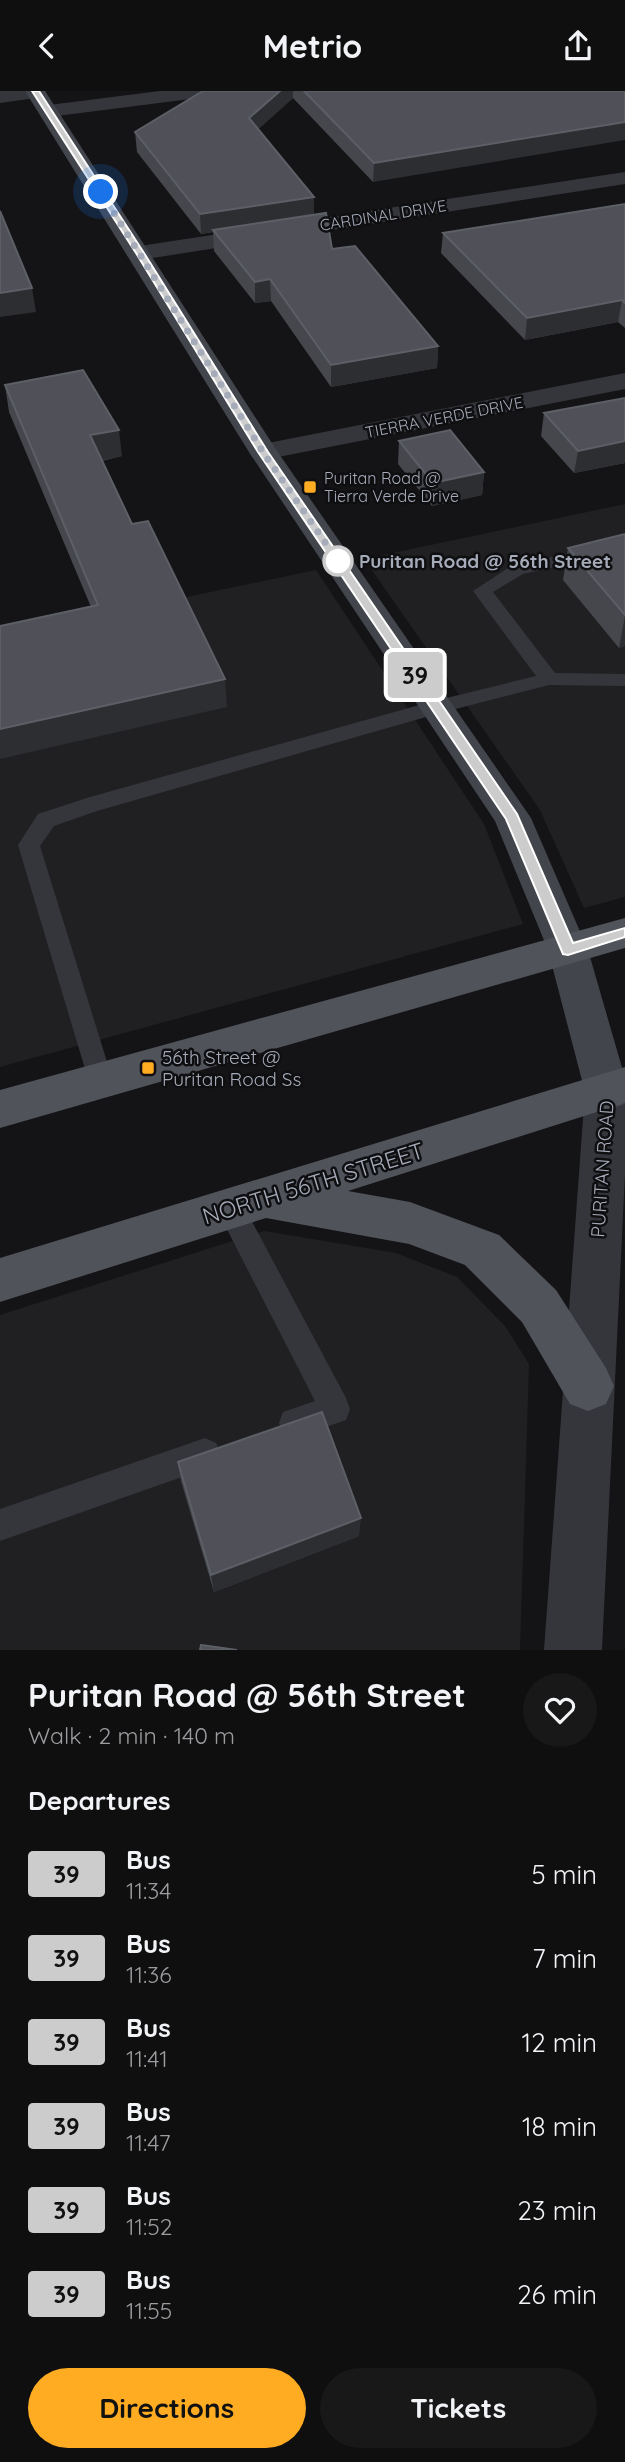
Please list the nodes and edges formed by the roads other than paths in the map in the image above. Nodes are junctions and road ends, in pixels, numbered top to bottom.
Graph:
1 (205, 91) edge
2 (0, 97) edge
3 (40, 98) edge
4 (625, 178) edge
5 (140, 253) junction
6 (625, 381) edge
7 (263, 452) junction
8 (625, 546) edge
9 (549, 679) junction
10 (625, 680) edge
11 (437, 707) junction
12 (625, 933) edge
13 (568, 950) junction
14 (100, 1081) junction
15 (616, 1088) edge
16 (0, 1109) edge
17 (247, 1203) junction
18 (0, 1280) edge
19 (588, 1386) junction
20 (272, 1430) edge
21 (235, 1443) edge
22 (0, 1525) edge
23 (573, 1650) edge

1 - 3 street
2 - 3 street
3 - 5 street, PURITAN ROAD
4 - 5 street, CARDINAL DRIVE
5 - 7 street, PURITAN ROAD
6 - 7 street, TIERRA VERDE DRIVE
7 - 11 street, PURITAN ROAD
8 - 9 lane
9 - 10 lane
9 - 11 lane
11 - 13 street, PURITAN ROAD
11 - 14 lane
12 - 13 main road
13 - 14 main road
13 - 15 street, PURITAN ROAD
14 - 16 main road
15 - 17 main road, NORTH 56TH STREET
15 - 19 street, PURITAN ROAD
17 - 18 main road, NORTH 56TH STREET
17 - 19 main road
17 - 20 lane
19 - 23 street, PURITAN ROAD
21 - 22 lane

